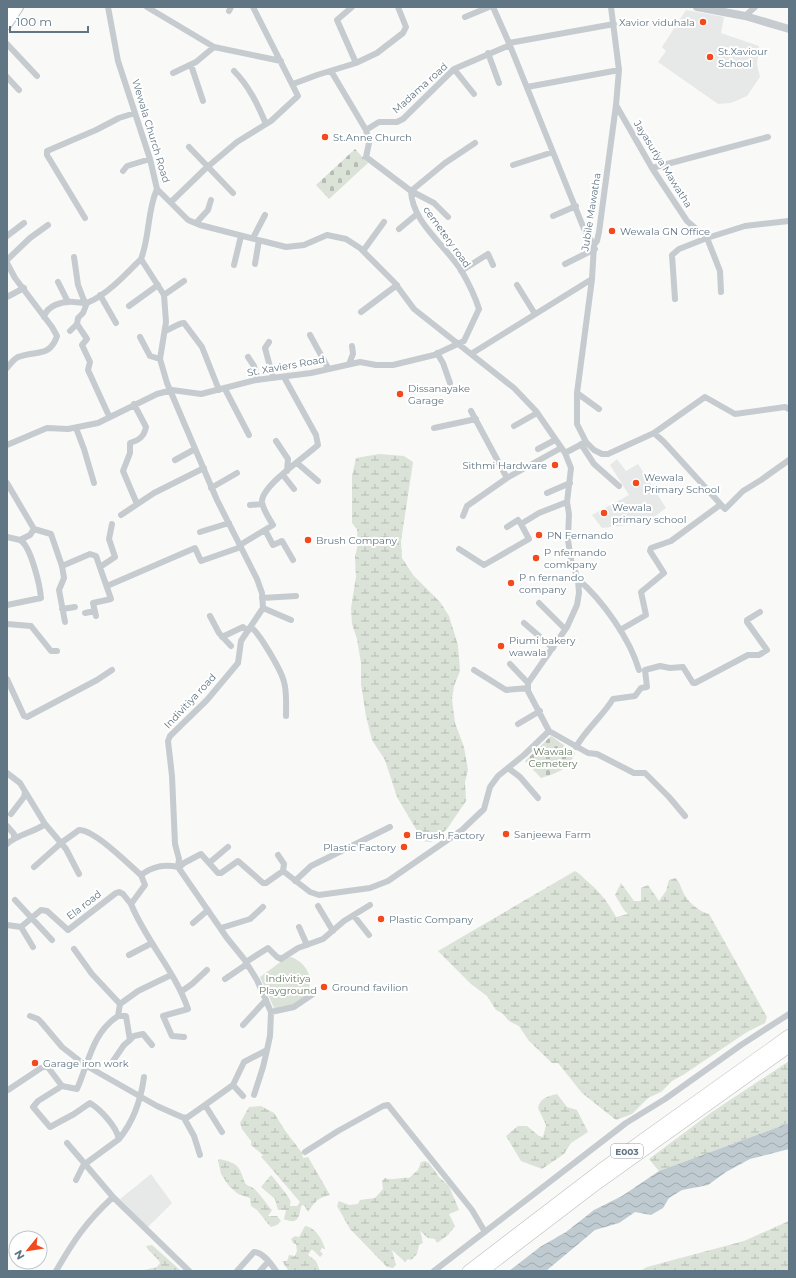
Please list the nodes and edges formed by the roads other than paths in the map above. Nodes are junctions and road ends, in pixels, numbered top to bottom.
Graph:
1 (10, 7) edge
2 (18, 7) edge
3 (108, 7) edge
4 (147, 7) edge
5 (253, 7) edge
6 (352, 7) edge
7 (398, 7) edge
8 (489, 7) edge
9 (493, 7) edge
10 (611, 7) edge
11 (697, 7) edge
12 (755, 7) edge
13 (7, 11) edge
14 (746, 16) junction
15 (465, 18) dead end
16 (7, 24) edge
17 (614, 24) junction
18 (789, 29) edge
19 (7, 44) edge
20 (509, 44) junction
21 (214, 47) junction
22 (488, 53) junction
23 (281, 61) junction
24 (356, 63) junction
25 (191, 65) junction
26 (454, 69) junction
27 (619, 70) junction
28 (234, 71) dead end
29 (331, 71) junction
30 (173, 73) dead end
31 (37, 76) dead end
32 (7, 77) edge
33 (499, 83) dead end
34 (293, 84) junction
35 (527, 87) junction
36 (19, 90) dead end
37 (474, 94) dead end
38 (203, 101) dead end
39 (616, 105) junction
40 (135, 113) junction
41 (266, 124) junction
42 (366, 130) junction
43 (768, 137) dead end
44 (475, 143) dead end
45 (189, 147) dead end
46 (553, 152) junction
47 (150, 159) junction
48 (513, 165) dead end
49 (207, 167) junction
50 (652, 168) junction
51 (122, 171) dead end
52 (157, 189) junction
53 (411, 191) junction
54 (233, 193) dead end
55 (211, 200) dead end
56 (171, 202) junction
57 (576, 206) junction
58 (417, 214) junction
59 (265, 215) dead end
60 (554, 216) dead end
61 (448, 217) dead end
62 (85, 218) dead end
63 (789, 220) edge
64 (384, 222) dead end
65 (24, 223) dead end
66 (196, 223) junction
67 (48, 225) dead end
68 (399, 229) dead end
69 (7, 236) edge
70 (242, 236) junction
71 (707, 238) junction
72 (256, 239) junction
73 (594, 247) junction
74 (363, 251) junction
75 (74, 257) dead end
76 (142, 259) junction
77 (7, 260) edge
78 (7, 263) edge
79 (255, 264) dead end
80 (565, 264) dead end
81 (234, 265) dead end
82 (493, 265) dead end
83 (461, 271) junction
84 (592, 279) junction
85 (184, 281) dead end
86 (58, 282) dead end
87 (158, 285) junction
88 (397, 285) junction
89 (517, 285) dead end
90 (24, 288) junction
91 (721, 292) dead end
92 (100, 294) junction
93 (164, 295) junction
94 (7, 297) edge
95 (675, 299) dead end
96 (68, 302) junction
97 (86, 303) junction
98 (129, 306) dead end
99 (361, 312) dead end
100 (535, 314) junction
101 (44, 317) junction
102 (116, 323) dead end
103 (77, 324) junction
104 (70, 331) dead end
105 (165, 331) junction
106 (310, 335) dead end
107 (140, 337) dead end
108 (269, 342) dead end
109 (457, 344) junction
110 (352, 346) dead end
111 (437, 353) junction
112 (471, 354) junction
113 (248, 357) dead end
114 (160, 358) junction
115 (349, 364) junction
116 (7, 368) edge
117 (328, 368) junction
118 (284, 377) junction
119 (273, 378) junction
120 (258, 380) junction
121 (450, 383) dead end
122 (222, 390) junction
123 (170, 391) junction
124 (577, 393) junction
125 (134, 404) junction
126 (599, 409) dead end
127 (789, 409) edge
128 (471, 411) dead end
129 (537, 413) junction
130 (109, 416) junction
131 (476, 419) junction
132 (514, 426) dead end
133 (76, 428) junction
134 (434, 428) dead end
135 (654, 433) junction
136 (249, 435) dead end
137 (555, 440) junction
138 (276, 441) dead end
139 (583, 443) junction
140 (7, 445) edge
141 (195, 449) junction
142 (538, 449) dead end
143 (563, 451) junction
144 (175, 460) dead end
145 (789, 460) edge
146 (297, 464) junction
147 (204, 468) junction
148 (237, 473) dead end
149 (285, 473) junction
150 (507, 478) junction
151 (318, 481) dead end
152 (570, 482) junction
153 (94, 483) dead end
154 (7, 484) edge
155 (619, 486) dead end
156 (211, 488) junction
157 (294, 489) dead end
158 (547, 493) dead end
159 (567, 502) junction
160 (137, 504) junction
161 (262, 504) junction
162 (250, 505) dead end
163 (720, 505) junction
164 (121, 515) dead end
165 (463, 516) dead end
166 (229, 523) junction
167 (112, 524) dead end
168 (521, 524) junction
169 (507, 527) dead end
170 (34, 529) junction
171 (265, 530) junction
172 (200, 532) dead end
173 (7, 537) edge
174 (20, 540) junction
175 (241, 546) junction
176 (459, 549) dead end
177 (293, 560) dead end
178 (62, 566) junction
179 (100, 567) junction
180 (578, 579) junction
181 (107, 586) junction
182 (296, 596) dead end
183 (262, 598) junction
184 (539, 603) dead end
185 (7, 605) edge
186 (75, 607) dead end
187 (263, 608) junction
188 (62, 609) junction
189 (760, 612) dead end
190 (85, 613) dead end
191 (210, 616) dead end
192 (291, 620) dead end
193 (65, 622) dead end
194 (524, 623) dead end
195 (7, 624) edge
196 (249, 629) junction
197 (565, 630) junction
198 (620, 630) junction
199 (222, 637) junction
200 (231, 646) dead end
201 (553, 648) junction
202 (57, 651) dead end
203 (510, 664) dead end
204 (112, 670) dead end
205 (474, 670) dead end
206 (639, 670) dead end
207 (7, 679) edge
208 (528, 686) junction
209 (540, 711) junction
210 (286, 716) dead end
211 (518, 724) dead end
212 (549, 731) junction
213 (576, 747) junction
214 (508, 768) junction
215 (7, 773) edge
216 (25, 792) junction
217 (538, 798) dead end
218 (11, 814) dead end
219 (685, 816) dead end
220 (45, 824) junction
221 (7, 826) edge
222 (390, 827) dead end
223 (14, 838) junction
224 (61, 843) junction
225 (7, 844) edge
226 (228, 847) dead end
227 (278, 855) dead end
228 (209, 863) junction
229 (34, 867) dead end
230 (178, 867) junction
231 (283, 871) junction
232 (79, 874) dead end
233 (141, 875) junction
234 (295, 881) junction
235 (15, 900) dead end
236 (131, 904) junction
237 (370, 905) dead end
238 (318, 906) dead end
239 (263, 907) dead end
240 (208, 910) junction
241 (354, 916) junction
242 (32, 919) junction
243 (193, 923) dead end
244 (7, 925) edge
245 (21, 927) junction
246 (299, 927) dead end
247 (221, 928) junction
248 (333, 931) junction
249 (369, 935) dead end
250 (52, 940) dead end
251 (152, 943) junction
252 (307, 945) junction
253 (33, 947) dead end
254 (74, 949) dead end
255 (129, 956) dead end
256 (246, 963) junction
257 (207, 970) dead end
258 (171, 975) junction
259 (225, 979) dead end
260 (182, 991) junction
261 (313, 994) dead end
262 (266, 1000) junction
263 (120, 1004) junction
264 (271, 1012) junction
265 (789, 1014) edge
266 (30, 1016) dead end
267 (118, 1016) junction
268 (243, 1025) dead end
269 (789, 1035) edge
270 (184, 1036) dead end
271 (130, 1040) junction
272 (152, 1045) dead end
273 (789, 1047) edge
274 (267, 1050) junction
275 (113, 1061) dead end
276 (85, 1066) junction
277 (144, 1077) dead end
278 (233, 1085) junction
279 (62, 1086) junction
280 (8, 1090) dead end
281 (140, 1095) junction
282 (254, 1095) dead end
283 (243, 1096) dead end
284 (205, 1105) junction
285 (184, 1118) junction
286 (222, 1132) dead end
287 (119, 1139) junction
288 (67, 1143) dead end
289 (305, 1152) dead end
290 (200, 1155) dead end
291 (86, 1165) junction
292 (76, 1180) dead end
293 (112, 1197) junction
294 (485, 1232) junction
295 (268, 1262) junction
296 (56, 1271) edge
297 (189, 1271) edge
298 (237, 1271) edge
299 (260, 1271) edge
300 (276, 1271) edge
301 (434, 1271) edge
302 (468, 1271) edge
303 (483, 1271) edge

1 - 13 highway
2 - 16 highway
3 - 40 street, Wewala Church Road
4 - 21 street
5 - 23 street
6 - 24 street
7 - 24 street
8 - 15 street
9 - 20 street
10 - 17 street, Jubile Mawatha
11 - 14 street
12 - 14 street
14 - 18 street
17 - 20 street, Madama road
17 - 27 street, Jubile Mawatha
19 - 31 street
20 - 22 street, Madama road
20 - 35 street
21 - 23 street
21 - 25 street
22 - 26 street, Madama road
22 - 33 street
23 - 34 street
24 - 29 street
25 - 30 street
25 - 38 street
26 - 37 street
26 - 42 street, Madama road
27 - 35 street
27 - 39 street, Jubile Mawatha
28 - 41 street
29 - 34 street
29 - 42 street
32 - 36 street
34 - 41 street
35 - 46 street
39 - 50 street, Jayasuriya Mawatha
39 - 73 street, Jubile Mawatha
40 - 47 street, Wewala Church Road
40 - 62 street
41 - 49 street
42 - 53 street
43 - 50 street
44 - 53 street
45 - 49 street
46 - 48 street
46 - 57 street
47 - 51 street
47 - 52 street, Wewala Church Road
49 - 54 street
49 - 56 street
50 - 71 street, Jayasuriya Mawatha
52 - 56 street, Wewala Church Road
52 - 76 street
53 - 58 street, cemetery road
53 - 61 street
55 - 66 street
56 - 66 street, Wewala Church Road
57 - 60 street
57 - 73 street
58 - 68 street
58 - 83 street, cemetery road
59 - 72 street
63 - 71 street
64 - 74 street
65 - 69 street
66 - 70 street, Wewala Church Road
67 - 77 street
70 - 72 street, Wewala Church Road
70 - 81 street
71 - 91 street
71 - 95 street
72 - 74 street, Wewala Church Road
72 - 79 street
73 - 80 street
73 - 84 street, Jubile Mawatha
74 - 88 street, Wewala Church Road
75 - 97 street
76 - 87 street
76 - 92 street
78 - 90 street
82 - 83 street
83 - 109 street, cemetery road
84 - 100 street
84 - 124 street, Jubile Mawatha
85 - 93 street
86 - 96 street
87 - 93 street
87 - 98 street
88 - 99 street
88 - 109 street, Wewala Church Road
89 - 100 street
90 - 94 street
90 - 101 street
92 - 97 street
92 - 102 street
93 - 105 street
96 - 97 street
96 - 101 street
97 - 103 street
100 - 112 street
101 - 116 street
103 - 104 street
103 - 130 street
105 - 114 street
105 - 122 street
106 - 117 street
107 - 114 street
108 - 119 street
109 - 111 street, St. Xaviers Road
109 - 112 street, Wewala Church Road
110 - 115 street
111 - 115 street, St. Xaviers Road
111 - 121 street
112 - 129 street, Wewala Church Road
113 - 120 street
114 - 123 street
115 - 117 street, St. Xaviers Road
117 - 118 street, St. Xaviers Road
118 - 119 street, St. Xaviers Road
118 - 146 street
119 - 120 street, St. Xaviers Road
120 - 122 street, St. Xaviers Road
122 - 123 street, St. Xaviers Road
122 - 136 street
123 - 125 street, St. Xaviers Road
123 - 141 street
124 - 126 street
124 - 139 street, Jubile Mawatha
125 - 130 street, St. Xaviers Road
125 - 160 street
127 - 135 street
128 - 131 street
129 - 132 street
129 - 137 street, Wewala Church Road
130 - 133 street, St. Xaviers Road
131 - 134 street
131 - 150 street
133 - 140 street, St. Xaviers Road
133 - 153 street
135 - 139 street
135 - 163 street
137 - 142 street
137 - 143 street, Wewala Church Road
138 - 149 street
139 - 143 street
139 - 155 street, Jubile Mawatha
141 - 144 street
141 - 147 street
143 - 150 street
143 - 152 street, Wewala Church Road
145 - 163 street
146 - 149 street
146 - 151 street
147 - 156 street
147 - 160 street
148 - 156 street
149 - 157 street
149 - 161 street
150 - 165 street
152 - 158 street
152 - 159 street, Wewala Church Road
154 - 170 street
156 - 166 street
159 - 168 street
159 - 180 street, Wewala Church Road
160 - 164 street
161 - 162 street
161 - 171 street
163 - 198 street
166 - 172 street
166 - 175 street
167 - 179 street
168 - 169 street
168 - 176 street
170 - 174 street
170 - 178 street
171 - 175 street
171 - 177 street
173 - 174 street
174 - 185 street
175 - 181 street
175 - 183 street
178 - 179 street
178 - 188 street
179 - 181 street
180 - 197 street
180 - 198 street
181 - 190 street
182 - 183 street
183 - 187 street
184 - 197 street
186 - 188 street
187 - 192 street
187 - 196 street, Indivitiya road
188 - 193 street
189 - 213 street
191 - 199 street
194 - 201 street
195 - 202 street
196 - 199 street
196 - 210 street
196 - 230 street, Indivitiya road
197 - 201 street
198 - 206 street
199 - 200 street
201 - 208 street
203 - 208 street
204 - 207 street
205 - 208 street
208 - 209 street
209 - 211 street
209 - 212 street
212 - 213 street
212 - 214 street
213 - 219 street
214 - 217 street
214 - 234 street
215 - 216 street
216 - 218 street
216 - 220 street
220 - 223 street
220 - 224 street
221 - 223 street
222 - 234 street
223 - 225 street
224 - 229 street
224 - 232 street
224 - 233 street
226 - 228 street
227 - 231 street
228 - 230 street
228 - 231 street
230 - 233 street
230 - 240 street, Indivitiya road
231 - 234 street
233 - 236 street
235 - 242 street
236 - 242 street, Ela road
236 - 251 street
237 - 241 street
238 - 248 street
239 - 247 street
240 - 243 street
240 - 247 street, Indivitiya road
241 - 248 street
241 - 249 street
242 - 245 street
242 - 250 street
244 - 245 street
245 - 253 street
246 - 252 street
247 - 256 street, Indivitiya road
248 - 252 street
251 - 255 street
251 - 258 street
252 - 256 street
254 - 263 street
256 - 259 street
256 - 262 street, Indivitiya road
257 - 260 street
258 - 260 street
258 - 263 street
260 - 270 street
261 - 264 street
262 - 264 street, Indivitiya road
262 - 268 street
263 - 267 street
264 - 274 street, Indivitiya road
265 - 294 street
266 - 276 street
267 - 271 street
267 - 276 street
269 - 302 highway, E003
271 - 272 street
271 - 275 street
273 - 303 highway, E003
274 - 278 street
274 - 282 street, Indivitiya road
276 - 279 street
276 - 281 street
277 - 281 street
278 - 283 street
278 - 284 street
279 - 280 street
279 - 287 street
281 - 285 street
281 - 287 street
284 - 285 street
284 - 286 street
285 - 290 street
287 - 291 street
288 - 291 street
289 - 294 street
291 - 292 street
291 - 293 street
293 - 296 street
293 - 297 street
294 - 301 street
295 - 298 street
295 - 299 street
295 - 300 street

